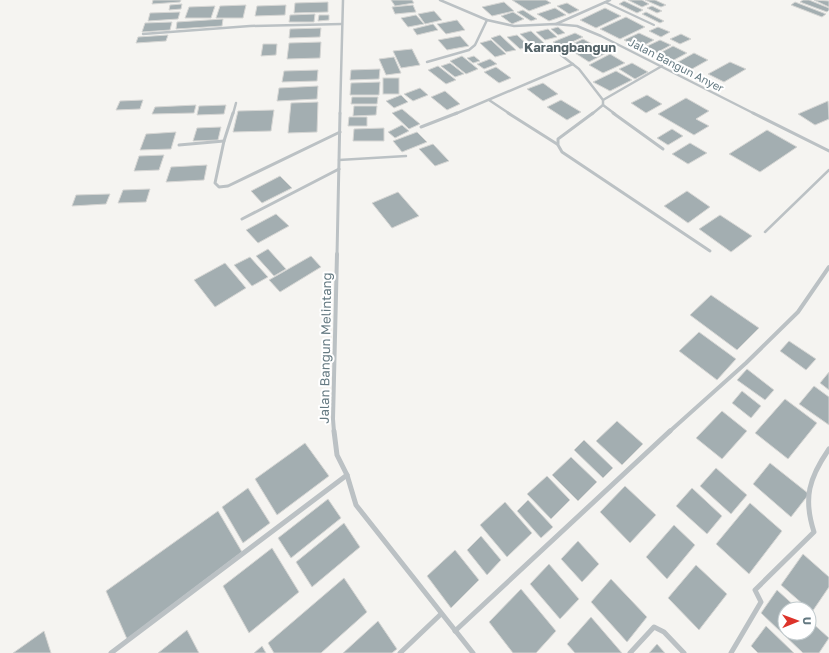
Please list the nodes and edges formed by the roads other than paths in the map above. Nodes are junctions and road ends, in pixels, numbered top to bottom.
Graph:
1 (343, 0) edge
2 (440, 0) edge
3 (610, 0) edge
4 (605, 2) junction
5 (487, 20) junction
6 (342, 24) junction
7 (555, 24) junction
8 (654, 25) dead end
9 (143, 34) dead end
10 (561, 55) dead end
11 (427, 62) dead end
12 (573, 64) junction
13 (662, 66) junction
14 (489, 100) junction
15 (603, 100) junction
16 (236, 103) dead end
17 (603, 105) junction
18 (421, 127) dead end
19 (340, 132) junction
20 (224, 141) junction
21 (179, 144) dead end
22 (557, 144) junction
23 (663, 150) dead end
24 (829, 151) edge
25 (406, 156) dead end
26 (339, 160) junction
27 (339, 169) junction
28 (829, 170) edge
29 (242, 219) dead end
30 (765, 232) dead end
31 (710, 252) dead end
32 (829, 267) edge
33 (829, 449) edge
34 (347, 475) junction
35 (441, 614) junction
36 (455, 631) junction
37 (111, 653) edge
38 (400, 653) edge
39 (473, 653) edge
40 (630, 653) edge
41 (684, 653) edge
42 (731, 653) edge

1 - 6 street, Jalan Bangun Melintang
2 - 5 street, Jalan Bangun Anyer
3 - 4 street
4 - 7 street
4 - 8 lane
5 - 7 street, Jalan Bangun Anyer
5 - 11 street
6 - 9 street
6 - 19 street, Jalan Bangun Melintang
7 - 13 street, Jalan Bangun Anyer
10 - 12 street
12 - 14 street
12 - 15 street
13 - 15 street
13 - 24 street, Jalan Bangun Anyer
14 - 18 street
14 - 22 street
15 - 17 street
16 - 20 street
17 - 22 street
17 - 23 street
19 - 20 street
19 - 26 street, Jalan Bangun Melintang
20 - 21 street
22 - 31 street
25 - 26 lane
26 - 27 street, Jalan Bangun Melintang
27 - 29 street
27 - 34 street, Jalan Bangun Melintang
28 - 30 lane
32 - 36 street
33 - 42 street
34 - 35 street, Jalan Bangun Melintang
34 - 37 street
35 - 36 street, Jalan Bangun Melintang
35 - 38 street
36 - 39 street, Jalan Bangun Melintang
40 - 41 street

